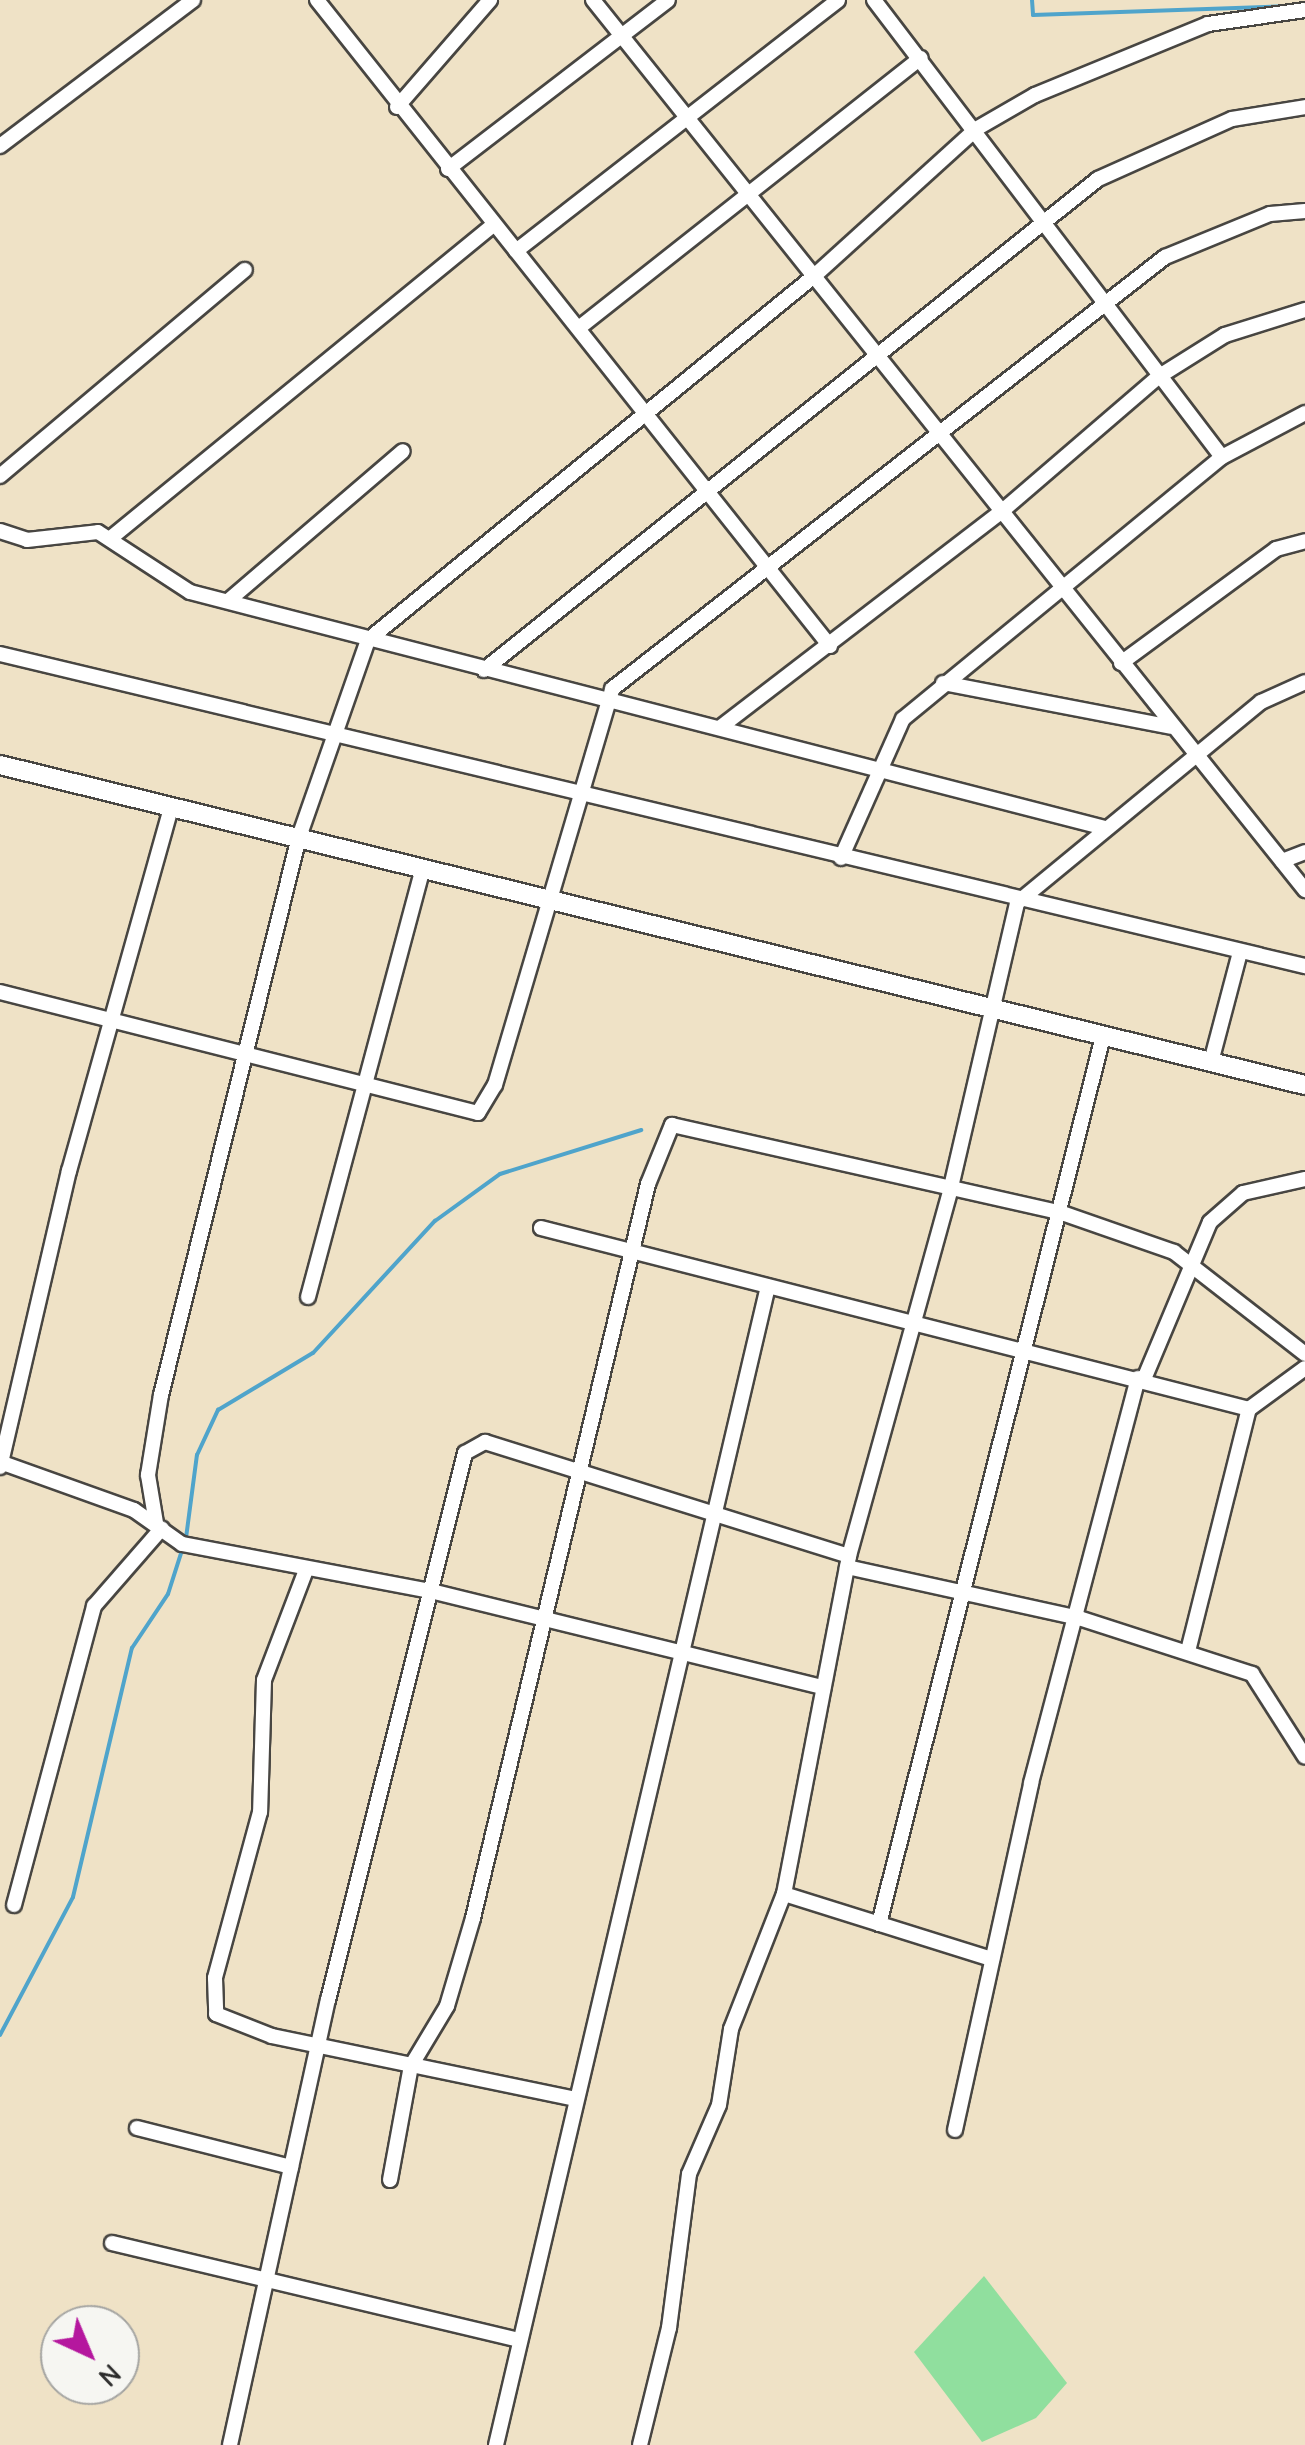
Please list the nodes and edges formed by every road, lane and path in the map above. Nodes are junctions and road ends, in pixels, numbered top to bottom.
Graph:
1 (193, 0) edge
2 (316, 0) edge
3 (490, 0) edge
4 (593, 0) edge
5 (668, 0) edge
6 (838, 0) edge
7 (874, 0) edge
8 (1305, 10) edge
9 (619, 34) junction
10 (921, 58) junction
11 (397, 107) junction
12 (1305, 107) edge
13 (690, 119) junction
14 (976, 129) junction
15 (0, 146) edge
16 (448, 170) junction
17 (749, 197) junction
18 (1305, 211) edge
19 (1041, 220) junction
20 (493, 225) junction
21 (516, 251) junction
22 (245, 270) dead end
23 (813, 277) junction
24 (1102, 301) junction
25 (1305, 310) edge
26 (580, 327) junction
27 (876, 356) junction
28 (1158, 377) junction
29 (646, 406) junction
30 (1305, 413) edge
31 (938, 430) junction
32 (403, 452) dead end
33 (1222, 457) junction
34 (0, 476) edge
35 (704, 490) junction
36 (1000, 512) junction
37 (0, 531) edge
38 (112, 537) junction
39 (1305, 541) edge
40 (767, 567) junction
41 (1061, 587) junction
42 (228, 601) junction
43 (368, 640) junction
44 (830, 646) junction
45 (0, 654) edge
46 (1121, 663) junction
47 (484, 670) junction
48 (1305, 682) edge
49 (943, 683) junction
50 (601, 704) junction
51 (722, 726) junction
52 (1171, 727) junction
53 (331, 734) junction
54 (1194, 758) junction
55 (876, 765) junction
56 (3, 770) edge
57 (579, 794) junction
58 (170, 811) junction
59 (1105, 828) junction
60 (299, 837) junction
61 (1305, 852) edge
62 (842, 858) junction
63 (1282, 861) junction
64 (423, 869) junction
65 (1305, 890) edge
66 (549, 902) junction
67 (1017, 903) junction
68 (1240, 952) junction
69 (1305, 966) edge
70 (0, 992) edge
71 (990, 1010) junction
72 (110, 1021) junction
73 (1103, 1036) junction
74 (246, 1060) junction
75 (1211, 1062) junction
76 (1305, 1085) edge
77 (366, 1087) junction
78 (1305, 1179) edge
79 (951, 1187) junction
80 (1058, 1212) junction
81 (541, 1228) dead end
82 (634, 1254) junction
83 (1193, 1263) junction
84 (768, 1286) junction
85 (308, 1297) dead end
86 (915, 1320) junction
87 (1024, 1347) junction
88 (1305, 1354) edge
89 (1305, 1368) edge
90 (1141, 1378) junction
91 (1249, 1409) junction
92 (0, 1464) edge
93 (577, 1471) junction
94 (717, 1520) junction
95 (159, 1526) junction
96 (848, 1561) junction
97 (306, 1570) junction
98 (957, 1590) junction
99 (430, 1592) junction
100 (1079, 1618) junction
101 (546, 1619) junction
102 (1188, 1650) junction
103 (686, 1652) junction
104 (823, 1687) junction
105 (1305, 1757) edge
106 (784, 1894) junction
107 (14, 1905) dead end
108 (879, 1924) junction
109 (992, 1960) junction
110 (318, 2046) junction
111 (411, 2066) junction
112 (576, 2100) junction
113 (137, 2128) dead end
114 (954, 2130) dead end
115 (291, 2167) junction
116 (390, 2180) dead end
117 (112, 2243) dead end
118 (266, 2275) junction
119 (520, 2340) junction
120 (230, 2445) edge
121 (496, 2445) edge
122 (640, 2445) edge

1 - 15 street
2 - 11 street
3 - 11 street
4 - 9 street
5 - 9 street
6 - 13 street
7 - 10 street
8 - 14 street
9 - 13 street
9 - 16 street
10 - 14 street
10 - 17 street
11 - 16 street
12 - 19 street
13 - 17 street
13 - 21 street
14 - 19 street
14 - 23 street
16 - 20 street
17 - 23 street
17 - 26 street
18 - 24 street
19 - 24 street
19 - 27 street
20 - 21 street
20 - 38 street
21 - 26 street
22 - 34 street
23 - 27 street
23 - 29 street
24 - 28 street
24 - 31 street
25 - 28 street
26 - 29 street
27 - 31 street
27 - 35 street
28 - 33 street
28 - 36 street
29 - 35 street
29 - 43 street
30 - 33 street
31 - 36 street
31 - 40 street
32 - 42 street
33 - 41 street
35 - 40 street
35 - 47 street
36 - 41 street
36 - 44 street
37 - 38 street
38 - 42 street
39 - 46 street
40 - 44 street
40 - 50 street
41 - 46 street
41 - 49 street
42 - 43 street
43 - 47 street
43 - 53 street
44 - 51 street
45 - 53 street
46 - 52 street
47 - 50 street
48 - 54 street
49 - 52 street
49 - 55 street
50 - 51 street
50 - 57 street
51 - 55 street
52 - 54 street
53 - 57 street
53 - 60 street
54 - 59 street
54 - 63 street
55 - 59 street
55 - 62 street
56 - 58 main road
57 - 62 street
57 - 66 street
58 - 60 main road
58 - 72 street
59 - 67 street
60 - 64 main road
60 - 74 street
61 - 63 street
62 - 67 street
63 - 65 street
64 - 66 main road
64 - 77 street
66 - 71 main road
66 - 77 street
67 - 68 street
67 - 71 street
68 - 69 street
68 - 75 street
70 - 72 street
71 - 73 main road
71 - 79 street
72 - 74 street
72 - 92 street
73 - 75 main road
73 - 80 street
74 - 77 street
74 - 95 street
75 - 76 main road
77 - 85 street
78 - 83 street
79 - 80 street
79 - 82 street
79 - 86 street
80 - 83 street
80 - 87 street
81 - 82 street
82 - 84 street
82 - 93 street
83 - 88 street
83 - 90 street
84 - 86 street
84 - 94 street
86 - 87 street
86 - 96 street
87 - 90 street
87 - 98 street
89 - 91 street
90 - 91 street
90 - 100 street
91 - 102 street
92 - 95 street
93 - 94 street
93 - 99 street
93 - 101 street
94 - 96 street
94 - 103 street
95 - 97 street
95 - 107 street
96 - 98 street
96 - 104 street
97 - 99 street
97 - 110 street
98 - 100 street
98 - 108 street
99 - 101 street
99 - 110 street
100 - 102 street
100 - 109 street
101 - 103 street
101 - 111 street
102 - 105 street
103 - 104 street
103 - 112 street
104 - 106 street
106 - 108 street
106 - 122 street
108 - 109 street
109 - 114 street
110 - 111 street
110 - 115 street
111 - 112 street
111 - 116 street
112 - 119 street
113 - 115 street
115 - 118 street
117 - 118 street
118 - 119 street
118 - 120 street
119 - 121 street

